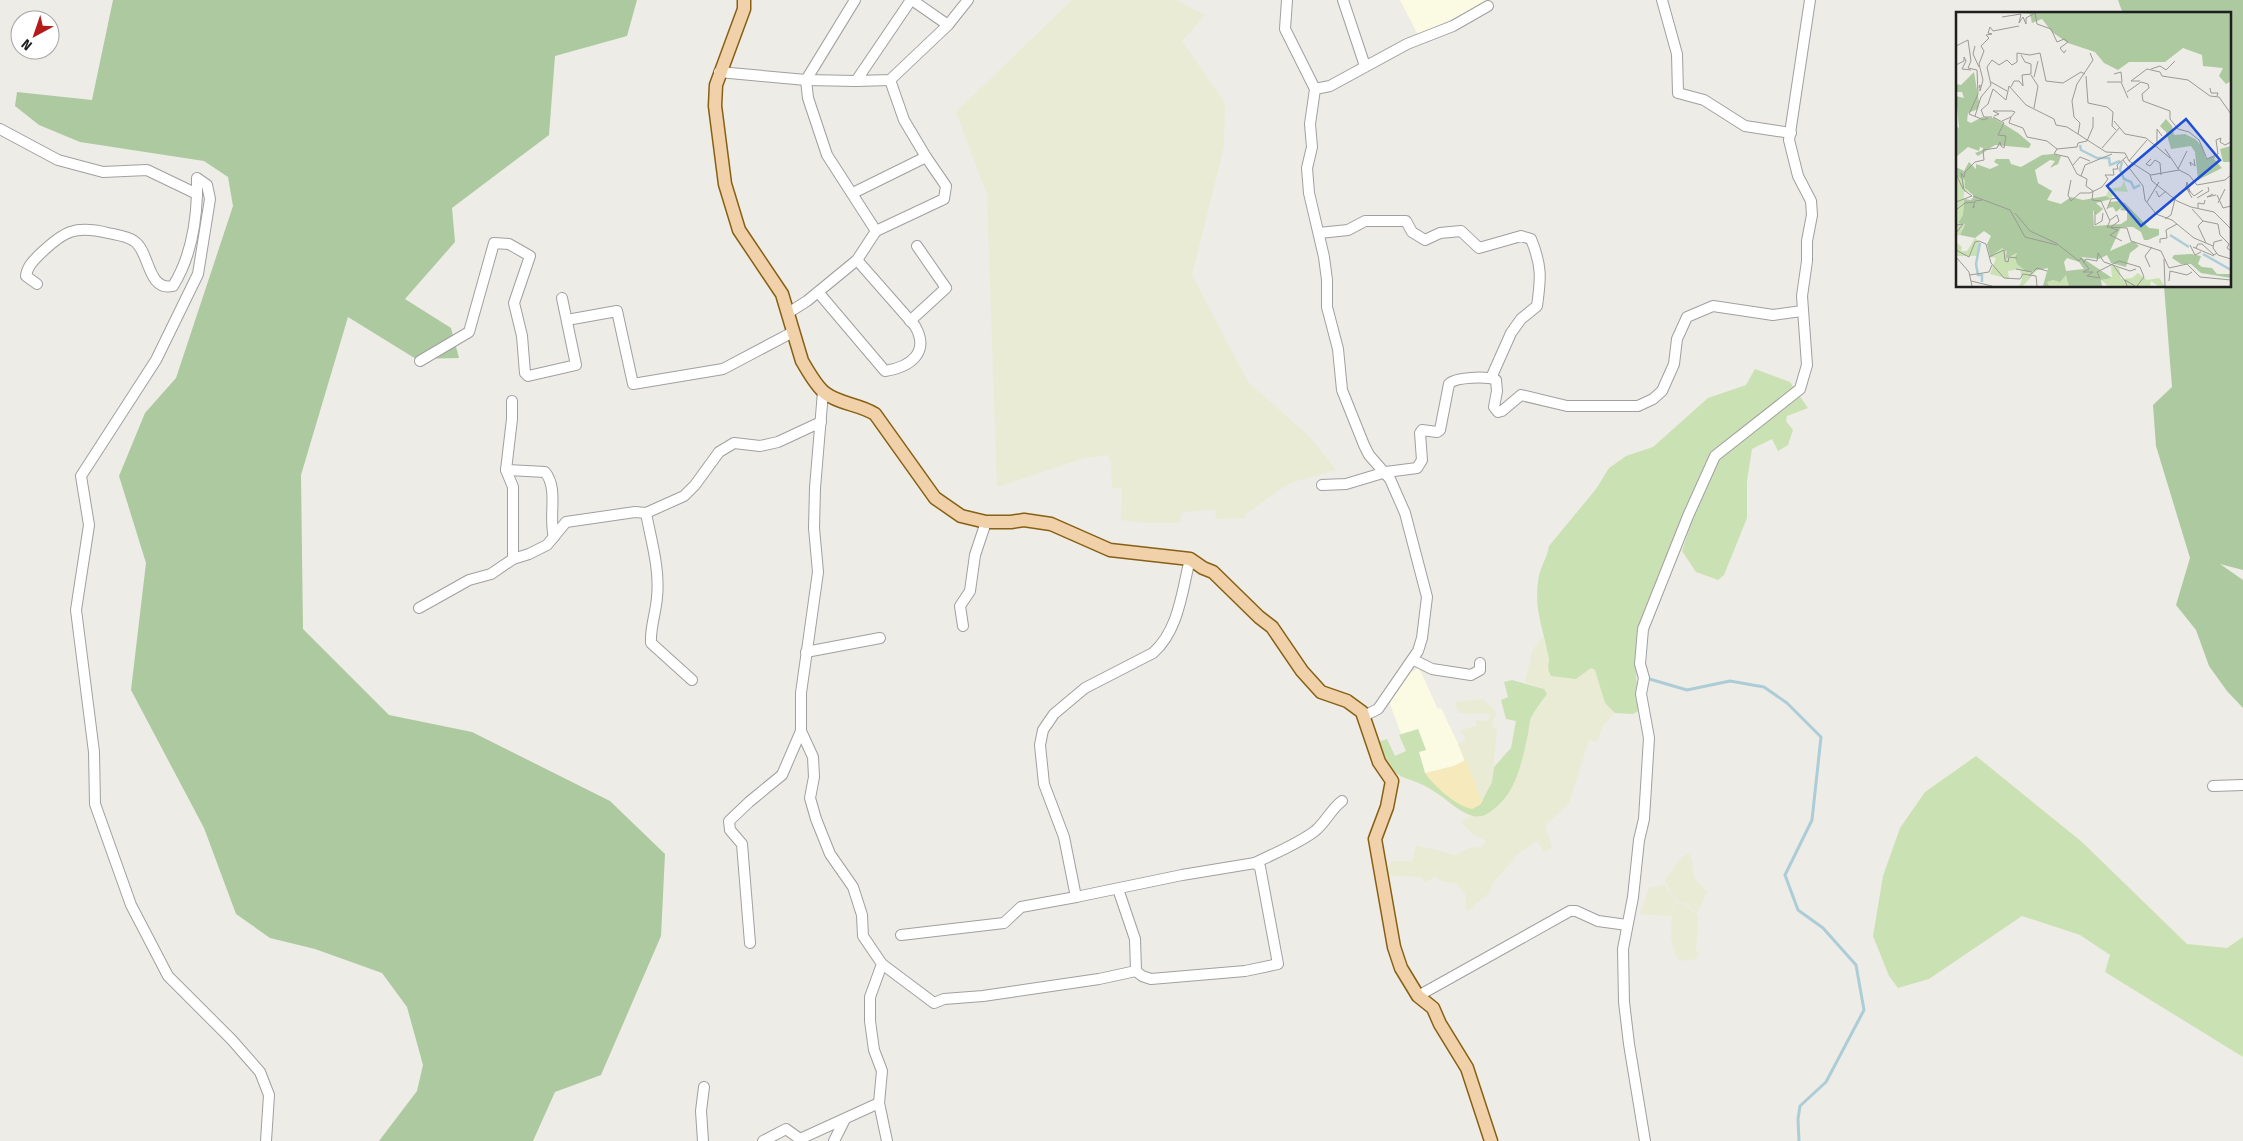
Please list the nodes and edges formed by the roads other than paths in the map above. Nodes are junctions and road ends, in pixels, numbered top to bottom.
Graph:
1 (744, 0) edge
2 (855, 0) edge
3 (912, 0) edge
4 (968, 0) edge
5 (1288, 0) edge
6 (1343, 0) edge
7 (1662, 0) edge
8 (1810, 0) edge
9 (1488, 6) dead end
10 (948, 24) junction
11 (1365, 66) junction
12 (718, 72) junction
13 (806, 80) junction
14 (890, 80) junction
15 (856, 81) junction
16 (1315, 88) junction
17 (0, 130) edge
18 (1791, 133) junction
19 (926, 157) junction
20 (853, 193) junction
21 (197, 194) junction
22 (876, 231) junction
23 (1320, 233) junction
24 (917, 246) dead end
25 (857, 260) junction
26 (37, 284) dead end
27 (818, 292) junction
28 (562, 298) dead end
29 (1802, 311) junction
30 (788, 313) junction
31 (567, 320) junction
32 (910, 321) junction
33 (793, 332) junction
34 (420, 361) dead end
35 (1491, 378) junction
36 (823, 392) junction
37 (512, 401) dead end
38 (821, 422) junction
39 (506, 470) junction
40 (1386, 472) junction
41 (1322, 485) dead end
42 (646, 512) junction
43 (986, 522) junction
44 (554, 537) junction
45 (513, 559) junction
46 (1190, 559) junction
47 (419, 608) dead end
48 (963, 626) dead end
49 (880, 638) dead end
50 (806, 652) junction
51 (1414, 660) junction
52 (1480, 663) dead end
53 (692, 680) dead end
54 (1364, 716) junction
55 (801, 731) junction
56 (2243, 785) edge
57 (2213, 786) dead end
58 (1342, 801) dead end
59 (1255, 863) junction
60 (1118, 889) junction
61 (1076, 897) junction
62 (1627, 925) junction
63 (901, 935) dead end
64 (750, 943) dead end
65 (882, 964) junction
66 (1136, 971) junction
67 (1418, 996) junction
68 (704, 1087) dead end
69 (879, 1103) junction
70 (845, 1119) junction
71 (266, 1141) edge
72 (703, 1141) edge
73 (763, 1141) edge
74 (834, 1141) edge
75 (887, 1141) edge
76 (1491, 1141) edge
77 (1645, 1141) edge

1 - 12 main road
2 - 13 street
3 - 10 street
3 - 15 street
4 - 10 street
5 - 16 street
6 - 11 street
7 - 18 street
8 - 18 street
9 - 11 street
10 - 14 street
11 - 16 street
12 - 13 street
12 - 30 main road
13 - 15 street
13 - 20 street
14 - 15 street
14 - 19 street
16 - 23 street
17 - 21 street
18 - 29 street
19 - 20 street
19 - 22 street
20 - 22 street
21 - 26 street
21 - 71 street
22 - 25 street
23 - 35 street
23 - 40 street
24 - 32 street
25 - 27 street
25 - 32 street
27 - 30 street
27 - 32 street
28 - 31 street
29 - 35 street
29 - 62 street
30 - 33 main road
31 - 33 street
31 - 34 street
33 - 36 main road
35 - 40 street
36 - 38 street
36 - 43 main road
37 - 39 street
38 - 42 street
38 - 50 street
39 - 44 street
39 - 45 street
40 - 41 street
40 - 51 street
42 - 44 street
42 - 53 street
43 - 46 main road
43 - 48 street
44 - 45 street
45 - 47 street
46 - 54 main road
46 - 61 street
49 - 50 street
50 - 55 street
51 - 52 street
51 - 54 street
54 - 67 main road
55 - 64 street
55 - 65 street
56 - 57 street
58 - 59 street
59 - 60 street
59 - 66 street
60 - 61 street
60 - 66 street
61 - 63 street
62 - 67 street
62 - 77 street
65 - 66 street
65 - 69 street
67 - 76 main road
68 - 72 street
69 - 70 street
69 - 75 street
70 - 73 street
70 - 74 street

